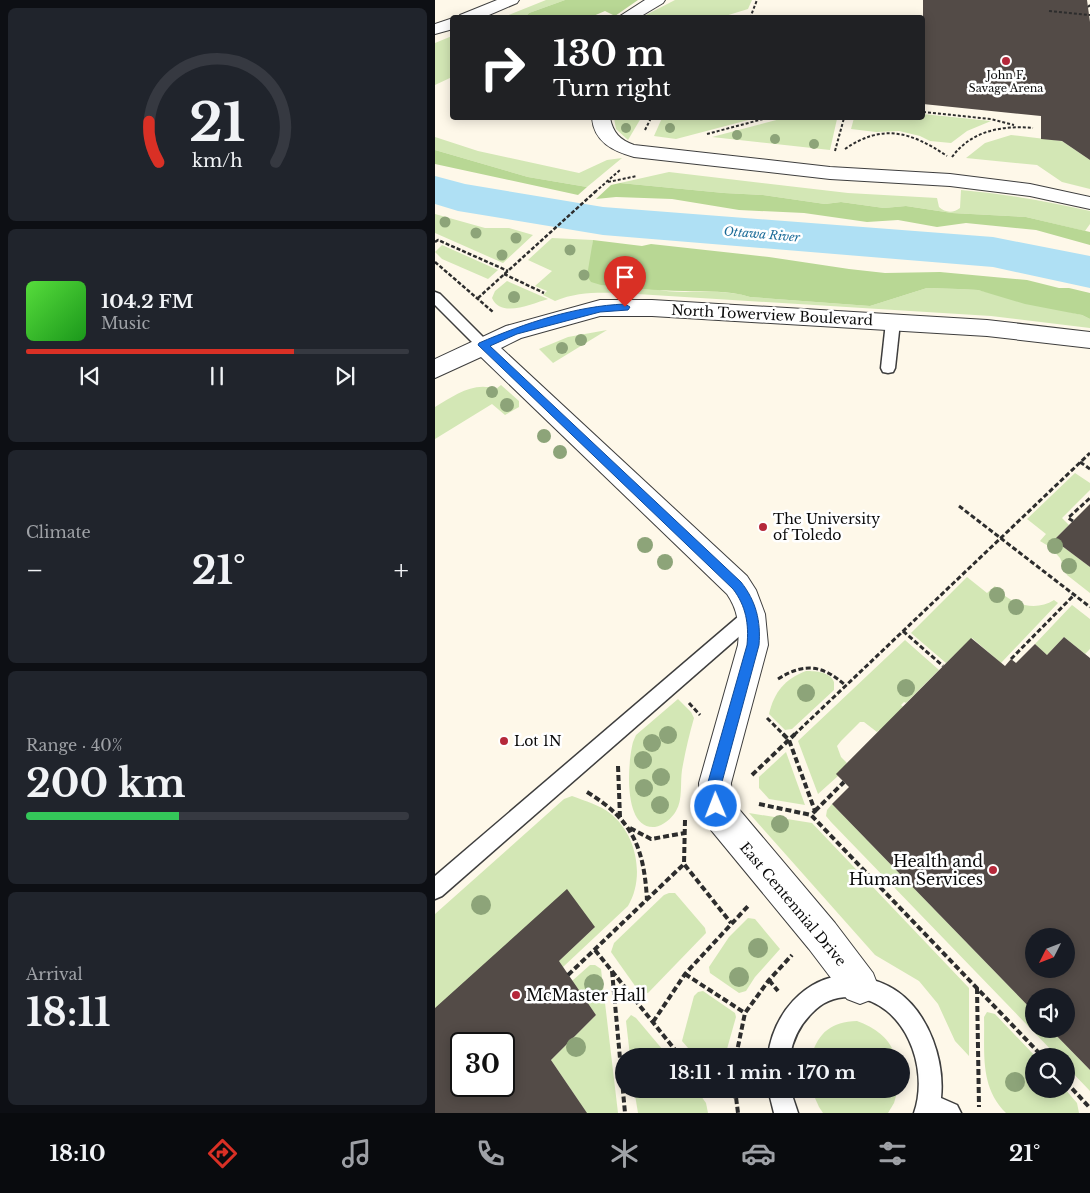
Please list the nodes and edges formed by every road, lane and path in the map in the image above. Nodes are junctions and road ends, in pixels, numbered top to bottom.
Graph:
1 (511, 0) edge
2 (657, 0) edge
3 (757, 0) edge
4 (1049, 11) dead end
5 (1090, 14) edge
6 (474, 15) edge
7 (630, 15) edge
8 (751, 15) edge
9 (450, 23) edge
10 (435, 29) edge
11 (925, 112) edge
12 (601, 120) edge
13 (843, 120) edge
14 (1017, 126) junction
15 (1033, 128) dead end
16 (608, 182) dead end
17 (1090, 203) edge
18 (435, 242) edge
19 (435, 262) edge
20 (508, 271) junction
21 (504, 274) junction
22 (544, 293) dead end
23 (435, 298) edge
24 (478, 298) junction
25 (496, 314) dead end
26 (893, 322) junction
27 (1090, 340) edge
28 (483, 345) junction
29 (888, 368) dead end
30 (435, 369) edge
31 (1090, 453) edge
32 (1080, 462) junction
33 (1090, 469) edge
34 (1090, 498) edge
35 (959, 506) dead end
36 (1073, 521) dead end
37 (1001, 538) junction
38 (1074, 595) junction
39 (1090, 607) edge
40 (752, 615) junction
41 (903, 632) junction
42 (1011, 659) dead end
43 (943, 666) dead end
44 (772, 684) dead end
45 (846, 686) junction
46 (761, 712) dead end
47 (617, 731) junction
48 (789, 740) junction
49 (749, 777) dead end
50 (559, 781) junction
51 (844, 782) dead end
52 (753, 803) dead end
53 (815, 811) junction
54 (811, 815) junction
55 (620, 817) junction
56 (630, 828) junction
57 (685, 833) dead end
58 (435, 889) edge
59 (647, 900) junction
60 (756, 912) dead end
61 (731, 923) junction
62 (787, 948) dead end
63 (595, 950) junction
64 (612, 971) junction
65 (685, 974) junction
66 (568, 975) dead end
67 (860, 986) junction
68 (977, 988) junction
69 (745, 1013) junction
70 (653, 1022) junction
71 (674, 1048) edge
72 (738, 1048) edge
73 (780, 1048) edge
74 (1034, 1048) edge
75 (1075, 1092) edge
76 (735, 1098) edge
77 (781, 1098) edge
78 (1090, 1108) edge
79 (934, 1110) edge
80 (625, 1113) edge
81 (738, 1113) edge
82 (785, 1113) edge
83 (979, 1113) edge

1 - 6 street
2 - 7 street
3 - 8 path
4 - 5 path
9 - 10 street
11 - 14 path
12 - 17 street
13 - 14 path
14 - 15 path
16 - 20 path
18 - 20 path
19 - 24 path
20 - 21 path
21 - 22 path
21 - 24 path
23 - 28 lane
24 - 25 path
26 - 27 street, North Towerview Boulevard
26 - 28 street, North Towerview Boulevard
26 - 29 lane
28 - 30 street, North Towerview Boulevard
28 - 40 street, East Centennial Drive
31 - 32 path
32 - 33 path
32 - 37 path
34 - 36 path
35 - 37 path
37 - 38 path
37 - 41 path
38 - 39 path
38 - 42 path
40 - 47 lane
40 - 67 street, East Centennial Drive
41 - 43 path
41 - 45 path
44 - 45 path
45 - 48 path
46 - 48 path
47 - 50 lane
47 - 55 path
48 - 49 path
48 - 53 path
50 - 55 path
50 - 58 lane
51 - 53 path
52 - 54 path
53 - 54 path
54 - 68 path
55 - 56 path
56 - 57 path
56 - 59 path
59 - 61 path
59 - 63 path
60 - 61 path
61 - 65 path
62 - 69 path
63 - 64 path
63 - 66 path
64 - 70 path
64 - 80 path
65 - 69 path
65 - 70 path
67 - 73 lane
67 - 79 lane
68 - 74 path
68 - 83 path
69 - 72 path
70 - 71 path
75 - 78 path
76 - 81 path
77 - 82 lane

